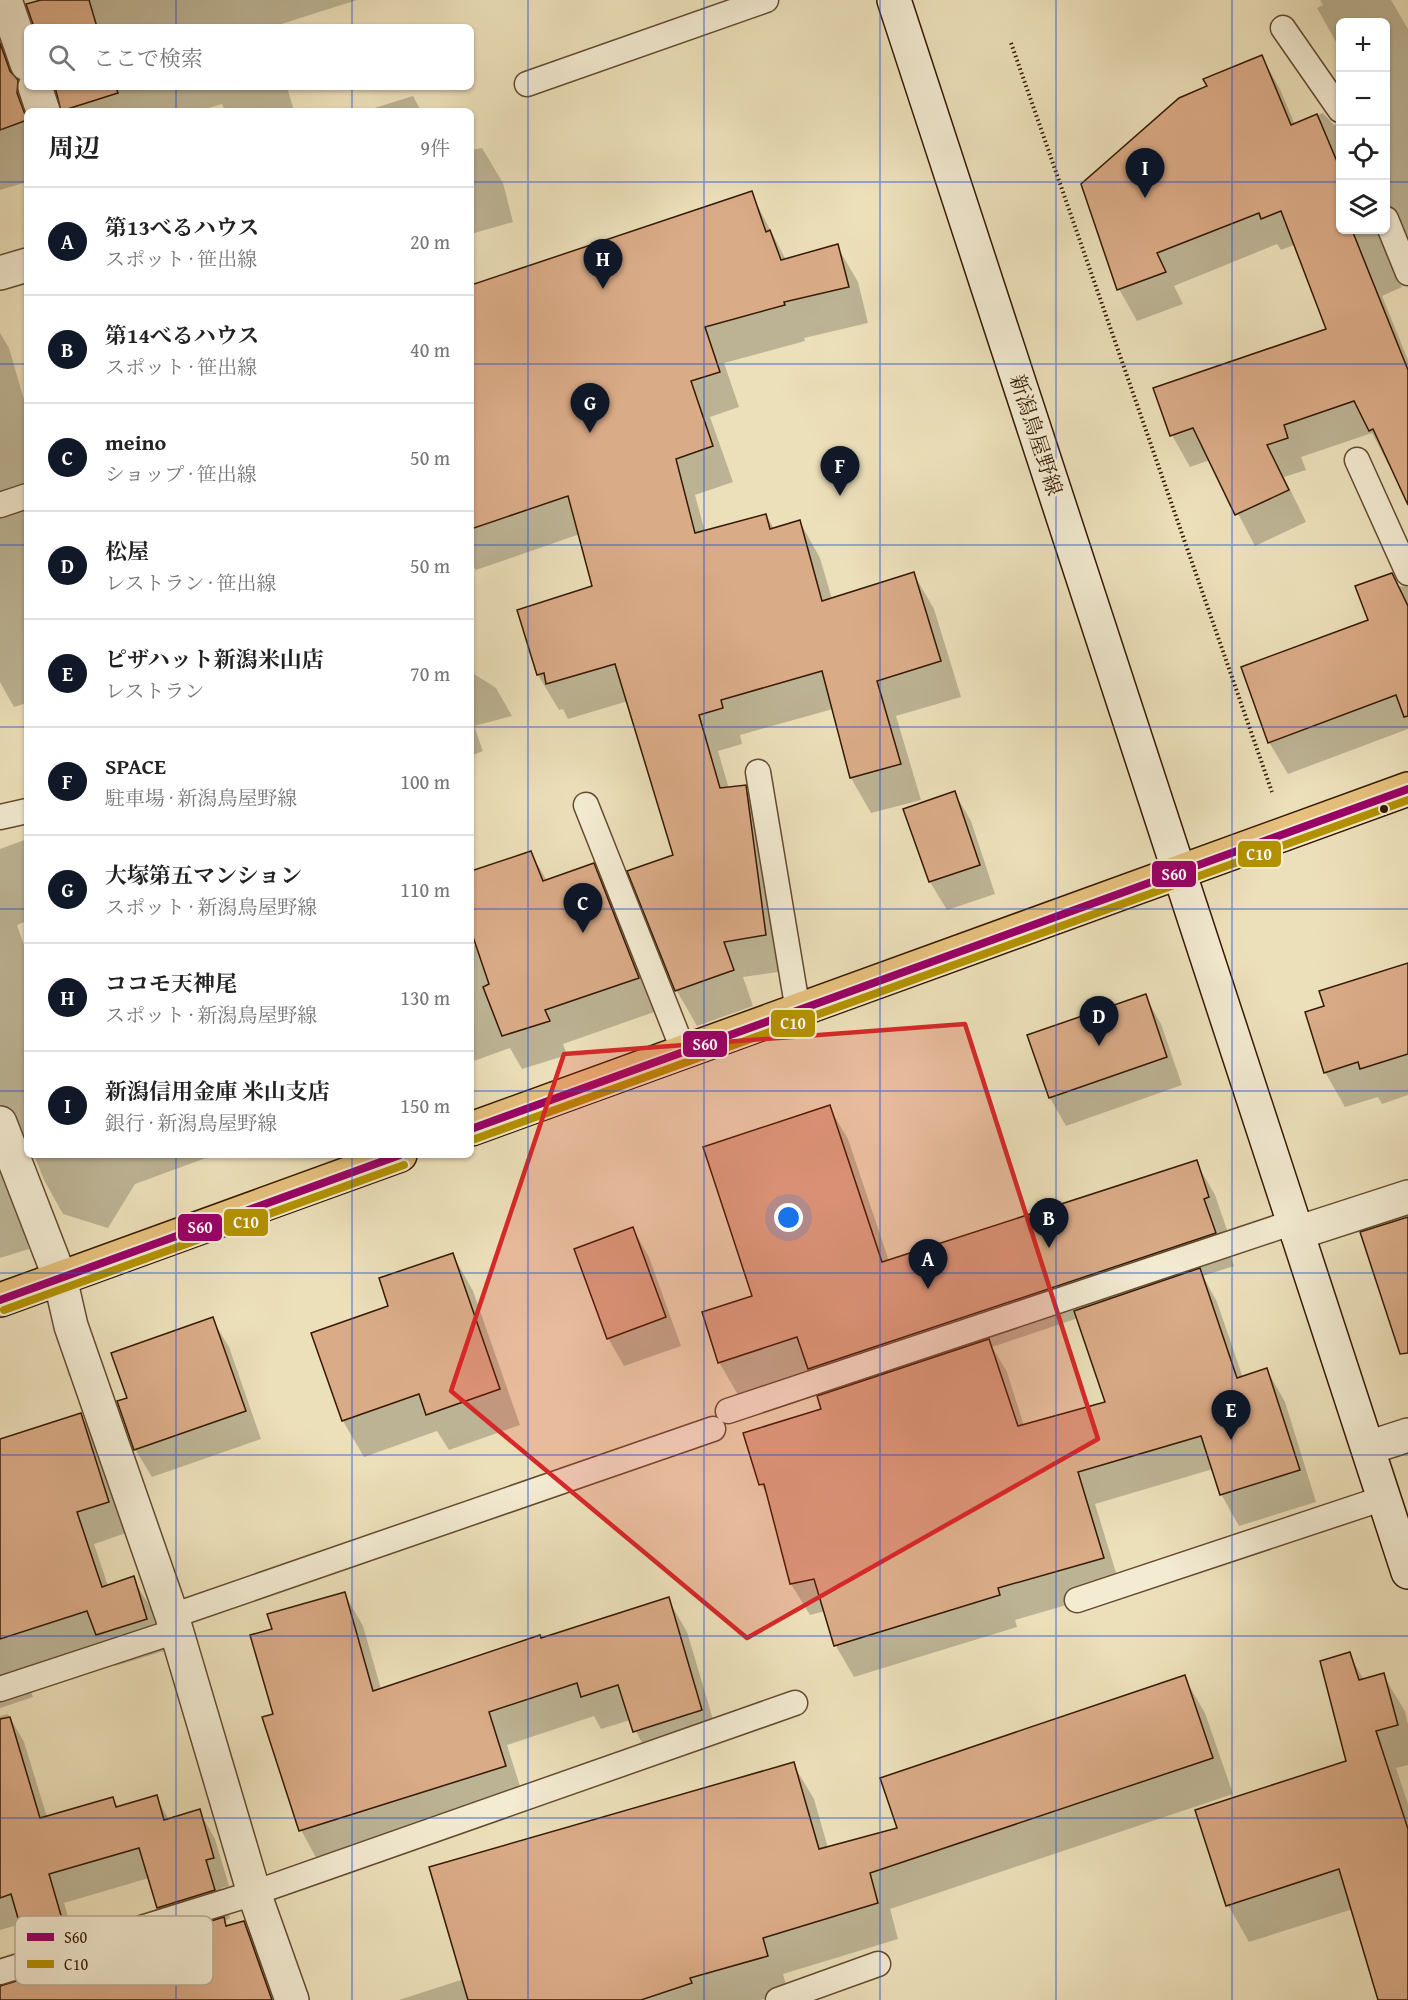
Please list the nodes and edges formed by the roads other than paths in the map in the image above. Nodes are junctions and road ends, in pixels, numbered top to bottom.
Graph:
1 (5, 0) edge
2 (766, 0) edge
3 (894, 0) edge
4 (1283, 28) dead end
5 (24, 55) edge
6 (527, 84) dead end
7 (36, 90) edge
8 (1336, 103) edge
9 (42, 108) edge
10 (1390, 229) edge
11 (24, 266) edge
12 (0, 273) edge
13 (1408, 273) edge
14 (1357, 460) dead end
15 (24, 497) edge
16 (0, 505) edge
17 (1408, 573) edge
18 (758, 772) dead end
19 (1408, 789) edge
20 (586, 805) dead end
21 (24, 812) edge
22 (0, 816) edge
23 (1178, 871) junction
24 (798, 1011) junction
25 (684, 1052) junction
26 (0, 1123) edge
27 (474, 1128) edge
28 (392, 1158) edge
29 (1408, 1197) edge
30 (1295, 1228) junction
31 (60, 1278) junction
32 (0, 1300) edge
33 (1408, 1435) edge
34 (1368, 1448) junction
35 (1384, 1498) junction
36 (1408, 1572) edge
37 (1077, 1600) dead end
38 (174, 1624) junction
39 (0, 1689) edge
40 (795, 1703) dead end
41 (254, 1893) junction
42 (180, 1916) edge
43 (878, 1964) dead end
44 (15, 1967) edge
45 (0, 1972) edge
46 (292, 2000) edge
47 (778, 2000) edge

1 - 5 street
2 - 6 lane
3 - 23 street, 新潟鳥屋野線
4 - 8 lane
7 - 9 street
10 - 13 lane
11 - 12 street
14 - 17 lane
15 - 16 lane
18 - 24 lane
19 - 23 main road
20 - 25 lane
21 - 22 lane
23 - 24 main road
23 - 30 street, 新潟鳥屋野線
24 - 25 main road
25 - 27 main road
26 - 31 street
28 - 31 main road
29 - 30 street
30 - 34 street, 新潟鳥屋野線
30 - 38 lane
31 - 32 main road
31 - 38 street
33 - 34 street
34 - 35 street, 新潟鳥屋野線
35 - 36 street, 新潟鳥屋野線
35 - 37 lane
38 - 39 lane
38 - 41 street
40 - 41 lane
41 - 42 lane
41 - 46 street
43 - 47 lane
44 - 45 lane

